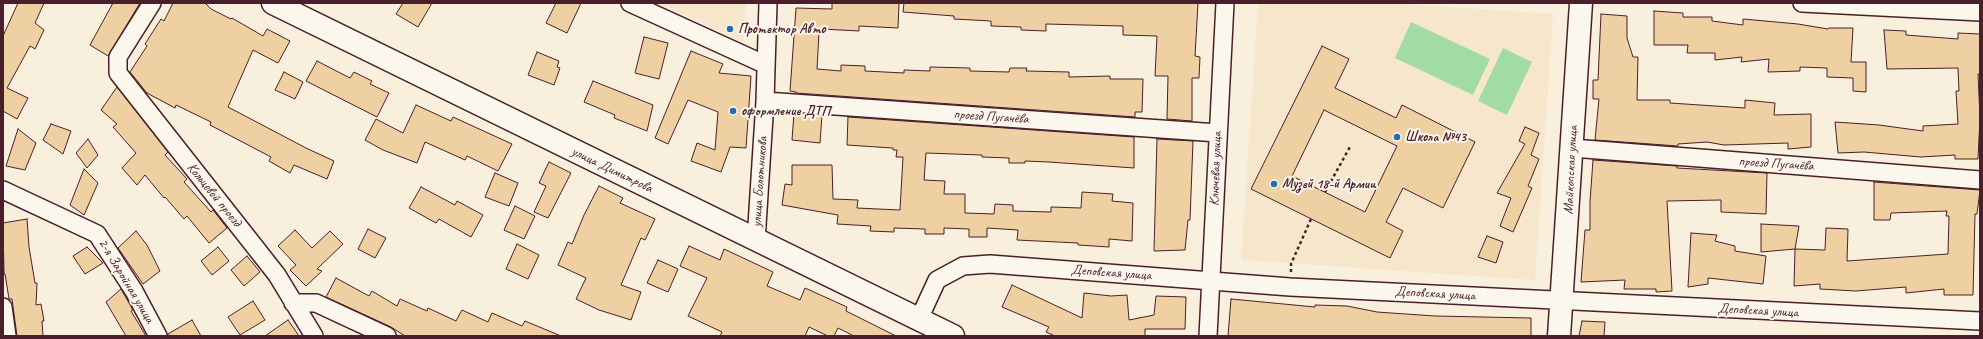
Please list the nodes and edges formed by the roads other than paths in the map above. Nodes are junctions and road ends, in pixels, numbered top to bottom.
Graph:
1 (152, 3) edge
2 (273, 3) edge
3 (630, 3) edge
4 (768, 3) edge
5 (1225, 3) edge
6 (1580, 3) edge
7 (1802, 3) edge
8 (1980, 12) edge
9 (766, 65) junction
10 (765, 101) junction
11 (1218, 133) junction
12 (1572, 148) junction
13 (1980, 180) edge
14 (3, 190) edge
15 (756, 240) junction
16 (1212, 280) junction
17 (1562, 301) junction
18 (293, 303) junction
19 (3, 307) edge
20 (919, 319) junction
21 (1980, 321) edge
22 (7, 336) edge
23 (158, 336) edge
24 (314, 336) edge
25 (387, 336) edge
26 (953, 336) edge
27 (1208, 336) edge
28 (1559, 336) edge

1 - 18 street, Кольцевой проезд
2 - 15 street, улица Димитрова
3 - 9 street
4 - 9 street, улица Болотникова
5 - 11 street, Ключевая улица
6 - 12 street, Майкопская улица
7 - 8 street
9 - 10 street, улица Болотникова
10 - 11 street, проезд Пугачёва
10 - 15 street, улица Болотникова
11 - 16 street, Ключевая улица
12 - 13 street, проезд Пугачёва
12 - 17 street, Майкопская улица
14 - 23 street, 2-я Заройная улица
15 - 20 street, улица Димитрова
16 - 17 street, Деповская улица
16 - 20 street, Деповская улица
16 - 27 street, Ключевая улица
17 - 21 street, Деповская улица
17 - 28 street, Майкопская улица
18 - 24 street, Кольцевой проезд
18 - 25 street
19 - 22 street
20 - 26 street, улица Димитрова

